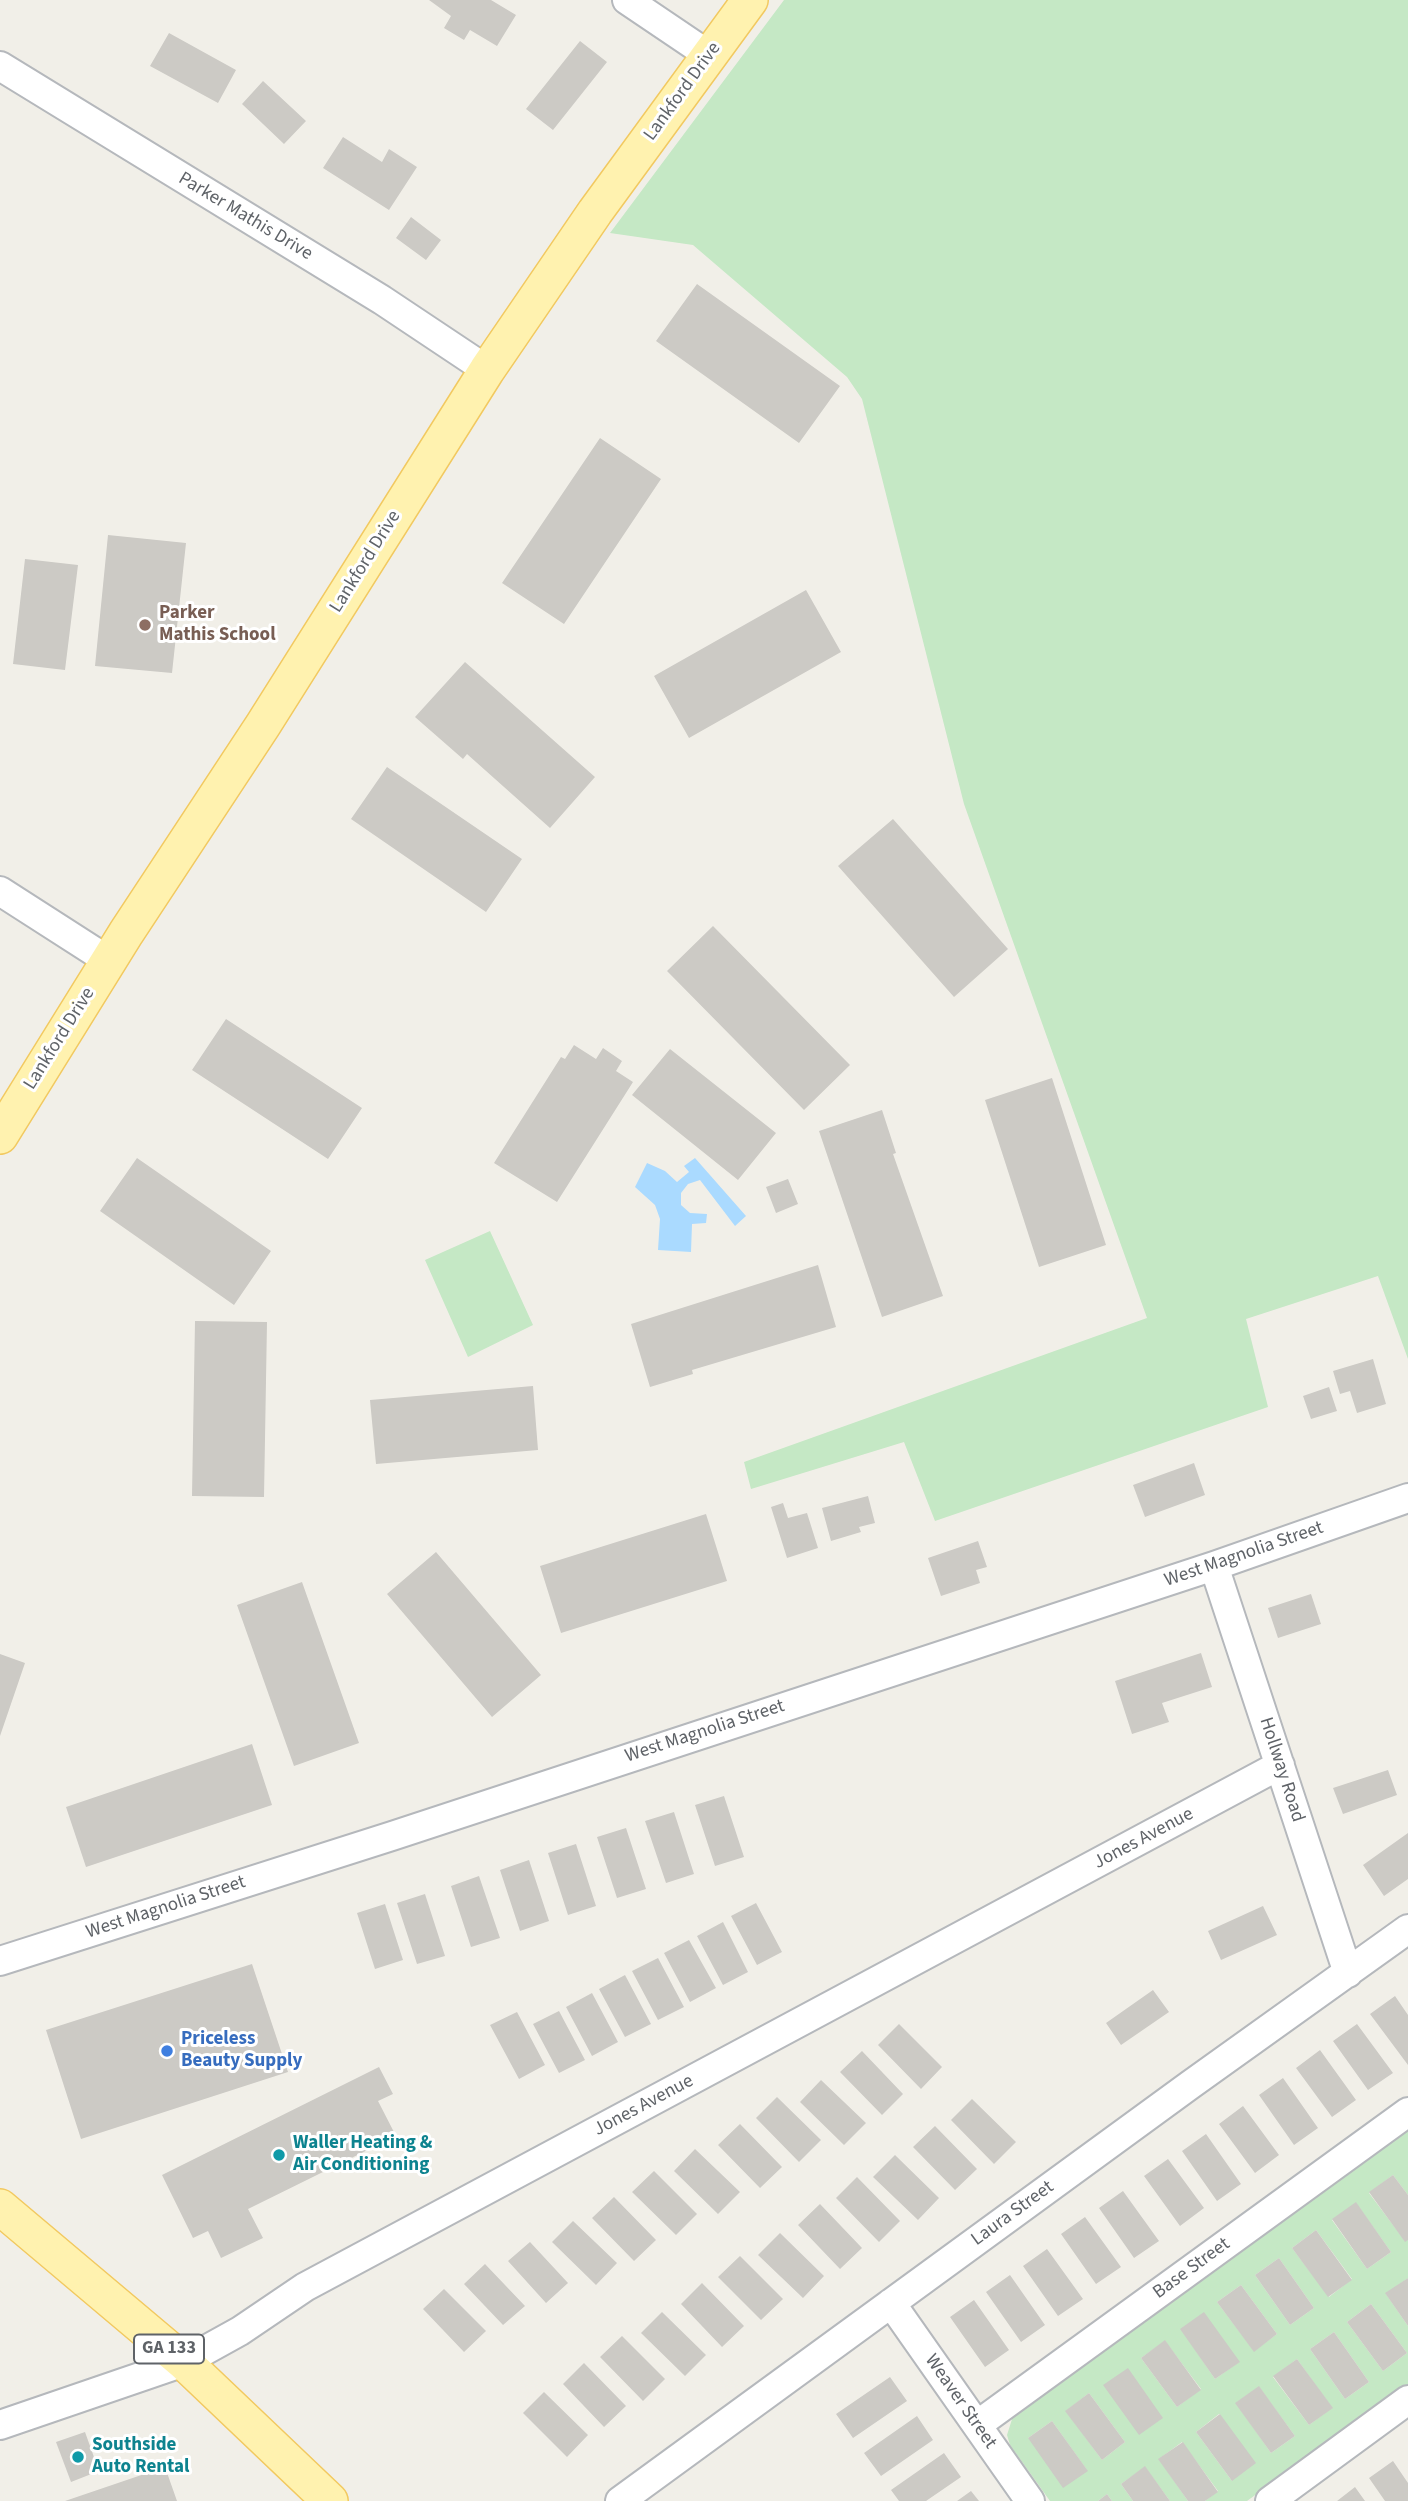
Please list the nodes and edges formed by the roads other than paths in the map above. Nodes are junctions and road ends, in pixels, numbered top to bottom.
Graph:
1 (627, 0) edge
2 (750, 0) edge
3 (710, 55) junction
4 (0, 66) edge
5 (487, 370) junction
6 (0, 891) edge
7 (109, 961) junction
8 (0, 1136) edge
9 (1408, 1498) edge
10 (1214, 1566) junction
11 (1280, 1765) junction
12 (1408, 1929) edge
13 (0, 1961) edge
14 (1348, 1973) junction
15 (1408, 2112) edge
16 (0, 2207) edge
17 (891, 2304) junction
18 (184, 2362) junction
19 (1408, 2400) edge
20 (0, 2426) edge
21 (977, 2426) junction
22 (330, 2501) edge
23 (620, 2501) edge
24 (1030, 2501) edge
25 (1270, 2501) edge

1 - 3 street
2 - 3 main road, Lankford Drive
3 - 5 main road, Lankford Drive
4 - 5 street, Parker Mathis Drive
5 - 7 main road, Lankford Drive
6 - 7 street
7 - 8 main road, Lankford Drive
9 - 10 street, West Magnolia Street
10 - 11 street, Hollway Road
10 - 13 street, West Magnolia Street
11 - 14 street, Hollway Road
11 - 18 street, Jones Avenue
12 - 14 street, Laura Street
14 - 17 street, Laura Street
15 - 21 street, Base Street
16 - 18 main road, GA 133
17 - 21 street, Weaver Street
17 - 23 street, Laura Street
18 - 20 street, Jones Avenue
18 - 22 main road, GA 133
19 - 25 street
21 - 24 street, Weaver Street

